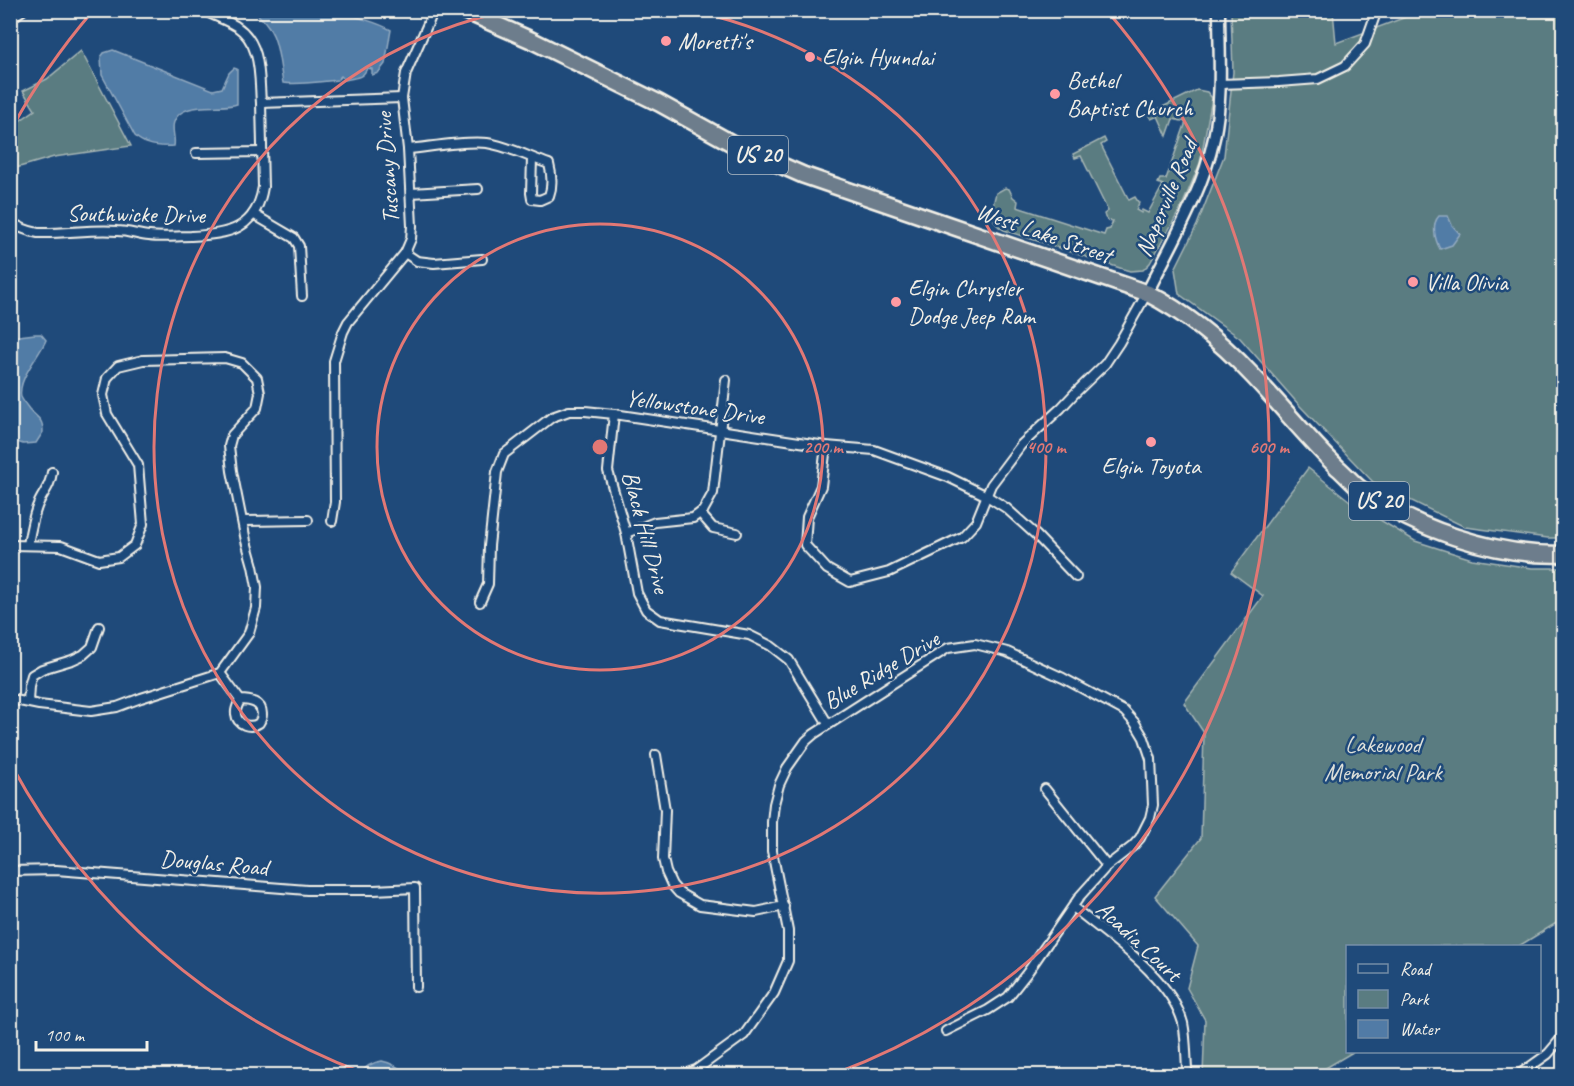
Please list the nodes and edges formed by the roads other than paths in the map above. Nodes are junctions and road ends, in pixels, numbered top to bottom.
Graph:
1 (23, 10) edge
2 (202, 10) edge
3 (434, 10) edge
4 (463, 10) edge
5 (1219, 10) edge
6 (1377, 10) edge
7 (10, 20) edge
8 (1220, 84) junction
9 (402, 98) junction
10 (261, 103) junction
11 (408, 149) junction
12 (262, 152) junction
13 (196, 153) dead end
14 (532, 158) junction
15 (478, 189) dead end
16 (411, 193) junction
17 (253, 214) junction
18 (12, 226) edge
19 (405, 252) junction
20 (482, 259) dead end
21 (1147, 293) junction
22 (302, 296) dead end
23 (726, 380) dead end
24 (614, 414) junction
25 (720, 430) junction
26 (826, 446) junction
27 (52, 472) dead end
28 (987, 496) junction
29 (700, 513) junction
30 (308, 520) dead end
31 (243, 521) junction
32 (332, 521) dead end
33 (626, 533) junction
34 (737, 534) dead end
35 (10, 545) edge
36 (28, 545) junction
37 (1563, 554) edge
38 (1076, 577) dead end
39 (480, 602) dead end
40 (99, 627) dead end
41 (220, 673) junction
42 (10, 699) edge
43 (240, 700) dead end
44 (28, 702) junction
45 (828, 724) junction
46 (656, 755) dead end
47 (1045, 789) dead end
48 (1107, 866) junction
49 (10, 872) edge
50 (783, 906) junction
51 (1072, 908) junction
52 (416, 987) dead end
53 (946, 1031) dead end
54 (1563, 1035) edge
55 (698, 1073) edge
56 (679, 1076) edge
57 (1185, 1076) edge
58 (1517, 1076) edge

1 - 7 street
2 - 10 street
3 - 9 street, Tuscany Drive
4 - 21 highway, West Lake Street / US 20
5 - 8 street, Naperville Road
6 - 8 street
8 - 21 street, Naperville Road
9 - 10 street
9 - 11 street, Tuscany Drive
10 - 12 street
11 - 14 street
11 - 16 street, Tuscany Drive
12 - 13 street
12 - 17 street
14 - 14 street
15 - 16 street
16 - 19 street, Tuscany Drive
17 - 18 street, Southwicke Drive
17 - 22 street
19 - 20 street
19 - 32 street, Tuscany Drive
21 - 28 street
21 - 37 highway, West Lake Street / US 20
23 - 25 street
24 - 25 street, Yellowstone Drive
24 - 33 street, Black Hill Drive
24 - 39 street, Yellowstone Drive
25 - 26 street, Yellowstone Drive
25 - 29 street
26 - 28 street, Yellowstone Drive
26 - 28 street
27 - 36 street
28 - 38 street, Yellowstone Drive
29 - 33 street
29 - 34 street
30 - 31 street
31 - 36 street
31 - 41 street
33 - 45 street, Black Hill Drive
35 - 36 street
40 - 44 street
41 - 43 street
41 - 44 street
42 - 44 street
45 - 48 street, Blue Ridge Drive
45 - 50 street, Blue Ridge Drive
46 - 50 street
47 - 48 street
48 - 51 street, Blue Ridge Drive
49 - 52 street, Douglas Road
50 - 55 street, Blue Ridge Drive
51 - 53 street, Blue Ridge Drive
51 - 57 street, Acadia Court
54 - 58 street
55 - 56 street, Blue Ridge Drive

